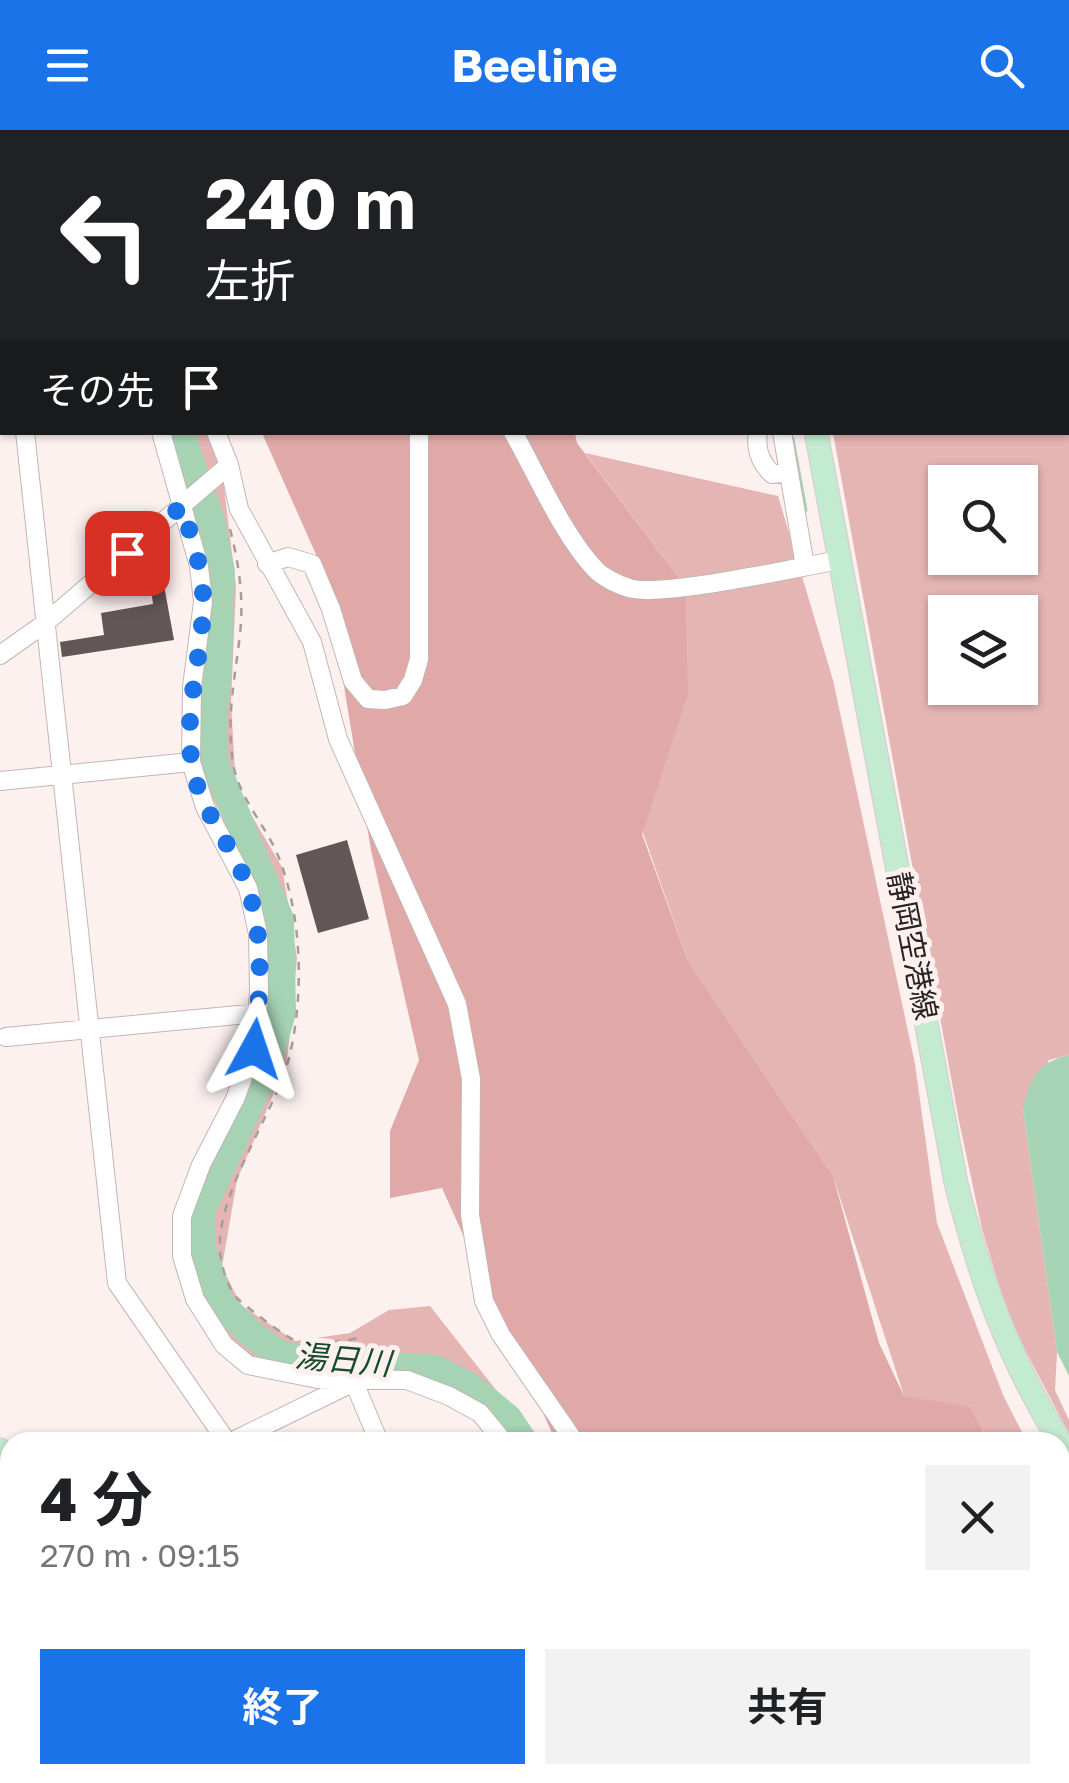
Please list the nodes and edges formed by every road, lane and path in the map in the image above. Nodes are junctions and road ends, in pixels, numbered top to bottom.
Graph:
1 (25, 435) edge
2 (162, 435) edge
3 (217, 435) edge
4 (419, 435) edge
5 (515, 435) edge
6 (758, 435) edge
7 (783, 435) edge
8 (817, 435) edge
9 (228, 464) junction
10 (789, 472) junction
11 (182, 506) junction
12 (840, 560) junction
13 (267, 564) junction
14 (805, 566) junction
15 (44, 624) junction
16 (0, 654) edge
17 (191, 762) junction
18 (61, 774) junction
19 (0, 781) edge
20 (258, 1013) junction
21 (89, 1029) junction
22 (6, 1037) dead end
23 (354, 1382) junction
24 (221, 1432) edge
25 (249, 1432) edge
26 (375, 1432) edge
27 (496, 1432) edge
28 (567, 1432) edge
29 (1054, 1432) edge

1 - 15 street
2 - 11 street
3 - 9 street
4 - 13 street
5 - 14 street
6 - 10 street
7 - 10 street
8 - 12 main road, 静岡空港線
9 - 11 street
9 - 13 street
10 - 14 street
11 - 15 street
11 - 17 street
12 - 14 street
12 - 29 main road, 静岡空港線
13 - 28 street
15 - 16 street
15 - 18 street
17 - 18 street
17 - 20 street
18 - 19 street
18 - 21 street
20 - 21 street
20 - 23 street
21 - 22 street
21 - 24 street
23 - 25 street
23 - 26 street
23 - 27 street

